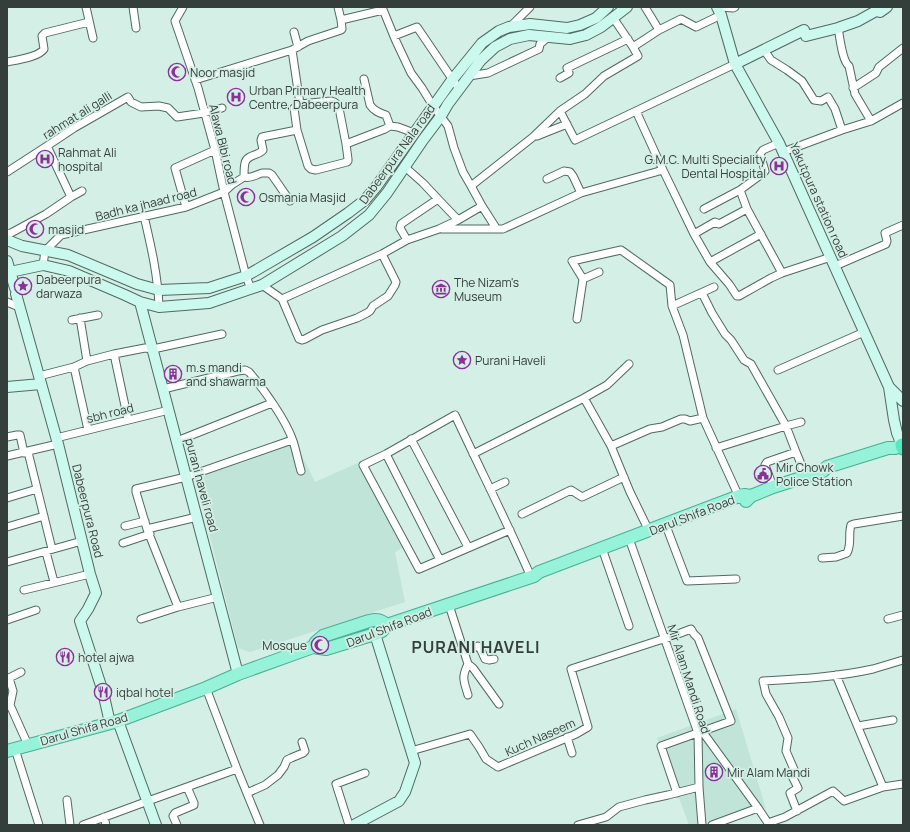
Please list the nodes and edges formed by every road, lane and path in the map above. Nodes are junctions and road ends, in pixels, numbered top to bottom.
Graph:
1 (86, 7) edge
2 (133, 7) edge
3 (183, 7) edge
4 (338, 7) edge
5 (530, 7) edge
6 (608, 7) edge
7 (627, 7) edge
8 (645, 7) edge
9 (735, 7) edge
10 (887, 7) edge
11 (382, 9) edge
12 (719, 10) edge
13 (596, 18) junction
14 (614, 19) junction
15 (341, 20) junction
16 (89, 22) junction
17 (542, 25) junction
18 (510, 27) junction
19 (602, 27) junction
20 (136, 28) dead end
21 (838, 28) junction
22 (659, 30) junction
23 (294, 32) dead end
24 (394, 36) junction
25 (544, 37) junction
26 (93, 38) dead end
27 (628, 39) junction
28 (633, 47) junction
29 (903, 48) edge
30 (295, 49) junction
31 (764, 50) junction
32 (7, 62) edge
33 (735, 64) junction
34 (469, 76) junction
35 (560, 78) dead end
36 (364, 79) dead end
37 (195, 80) junction
38 (452, 80) junction
39 (853, 88) junction
40 (459, 89) junction
41 (903, 103) edge
42 (300, 104) junction
43 (433, 106) junction
44 (222, 108) dead end
45 (560, 111) junction
46 (636, 111) junction
47 (204, 113) junction
48 (441, 116) junction
49 (871, 121) junction
50 (567, 124) junction
51 (390, 126) junction
52 (297, 130) junction
53 (842, 130) junction
54 (414, 133) junction
55 (533, 137) junction
56 (346, 144) junction
57 (47, 146) junction
58 (781, 147) junction
59 (215, 150) junction
60 (405, 167) junction
61 (663, 170) junction
62 (7, 172) edge
63 (244, 176) junction
64 (547, 179) dead end
65 (471, 186) junction
66 (740, 190) junction
67 (82, 191) dead end
68 (224, 192) junction
69 (581, 193) junction
70 (71, 197) junction
71 (438, 199) junction
72 (290, 201) dead end
73 (482, 206) junction
74 (186, 207) junction
75 (704, 209) dead end
76 (747, 209) junction
77 (348, 213) junction
78 (144, 216) junction
79 (458, 220) junction
80 (357, 225) junction
81 (903, 225) edge
82 (496, 228) junction
83 (439, 229) junction
84 (7, 234) edge
85 (694, 234) junction
86 (761, 234) junction
87 (7, 240) edge
88 (407, 240) junction
89 (45, 250) junction
90 (382, 254) junction
91 (7, 261) edge
92 (710, 262) junction
93 (833, 262) junction
94 (43, 265) junction
95 (599, 272) dead end
96 (782, 273) junction
97 (9, 275) edge
98 (246, 276) junction
99 (583, 279) junction
100 (262, 285) junction
101 (714, 287) dead end
102 (251, 289) junction
103 (159, 290) junction
104 (702, 293) junction
105 (282, 299) junction
106 (7, 302) edge
107 (140, 302) junction
108 (672, 306) junction
109 (20, 307) junction
110 (159, 307) junction
111 (98, 315) dead end
112 (80, 318) junction
113 (577, 319) dead end
114 (72, 320) dead end
115 (864, 332) junction
116 (222, 334) dead end
117 (152, 349) junction
118 (114, 354) junction
119 (87, 361) junction
120 (629, 364) dead end
121 (74, 367) junction
122 (778, 370) dead end
123 (40, 380) junction
124 (7, 387) edge
125 (889, 387) junction
126 (163, 390) junction
127 (584, 398) junction
128 (903, 401) edge
129 (272, 403) junction
130 (168, 410) junction
131 (703, 418) junction
132 (128, 420) junction
133 (801, 422) dead end
134 (786, 426) junction
135 (88, 430) junction
136 (7, 437) edge
137 (411, 439) junction
138 (292, 440) junction
139 (57, 441) junction
140 (177, 441) junction
141 (611, 446) junction
142 (901, 446) edge
143 (716, 448) junction
144 (26, 452) junction
145 (796, 452) junction
146 (386, 454) junction
147 (473, 454) junction
148 (7, 456) edge
149 (301, 471) dead end
150 (806, 476) junction
151 (186, 477) junction
152 (624, 477) junction
153 (505, 482) dead end
154 (773, 487) junction
155 (37, 488) junction
156 (490, 489) junction
157 (7, 498) edge
158 (744, 498) junction
159 (522, 514) dead end
160 (44, 516) junction
161 (903, 516) edge
162 (197, 517) junction
163 (145, 521) junction
164 (125, 526) dead end
165 (7, 528) edge
166 (510, 530) junction
167 (668, 530) junction
168 (649, 531) junction
169 (148, 532) junction
170 (82, 541) junction
171 (123, 543) dead end
172 (631, 544) junction
173 (468, 547) junction
174 (49, 550) junction
175 (604, 554) junction
176 (822, 558) dead end
177 (440, 560) junction
178 (7, 562) edge
179 (90, 574) junction
180 (533, 576) junction
181 (736, 579) dead end
182 (54, 582) junction
183 (24, 590) dead end
184 (218, 597) junction
185 (449, 605) junction
186 (178, 607) junction
187 (36, 610) dead end
188 (903, 615) edge
189 (141, 619) dead end
190 (888, 619) dead end
191 (7, 620) edge
192 (388, 625) junction
193 (629, 626) dead end
194 (375, 634) junction
195 (665, 639) junction
196 (313, 647) junction
197 (464, 651) junction
198 (494, 659) dead end
199 (903, 660) edge
200 (468, 664) junction
201 (21, 672) dead end
202 (238, 674) junction
203 (836, 675) junction
204 (206, 688) junction
205 (468, 695) dead end
206 (499, 704) dead end
207 (893, 720) dead end
208 (118, 721) junction
209 (858, 726) junction
210 (700, 732) junction
211 (567, 737) junction
212 (302, 742) dead end
213 (28, 745) junction
214 (11, 750) edge
215 (411, 751) junction
216 (572, 753) dead end
217 (237, 769) junction
218 (365, 773) dead end
219 (903, 784) edge
220 (187, 787) junction
221 (699, 787) junction
222 (883, 787) junction
223 (247, 793) junction
224 (677, 793) junction
225 (67, 800) dead end
226 (148, 801) junction
227 (758, 808) junction
228 (797, 811) junction
229 (104, 817) junction
230 (39, 825) edge
231 (70, 825) edge
232 (83, 825) edge
233 (106, 825) edge
234 (156, 825) edge
235 (177, 825) edge
236 (260, 825) edge
237 (349, 825) edge
238 (354, 825) edge
239 (578, 825) edge
240 (702, 825) edge
241 (712, 825) edge

1 - 16 street
2 - 20 street
3 - 37 street, Alawa Bibi road
4 - 15 street
5 - 18 street
6 - 13 street, Dabeerpura Nala road
7 - 14 street, Dabeerpura Nala road
8 - 22 street
9 - 12 street
10 - 21 street
11 - 15 street
11 - 24 street
12 - 22 street
12 - 33 street, Yakutpura station road
13 - 17 street, Dabeerpura Nala road
13 - 19 street
14 - 19 street, Dabeerpura Nala road
14 - 27 street
15 - 30 street
16 - 26 street
16 - 32 street
17 - 18 street, Dabeerpura Nala road
17 - 25 street
18 - 38 street, Dabeerpura Nala road
19 - 25 street, Dabeerpura Nala road
21 - 31 street
21 - 39 street
22 - 28 street
23 - 30 street
24 - 38 street
24 - 43 street
25 - 34 street
25 - 34 street, Dabeerpura Nala road
27 - 28 street
27 - 35 street
28 - 45 street
29 - 39 street
30 - 37 street
30 - 42 street
31 - 33 street
31 - 53 street
33 - 46 street
33 - 58 street, Yakutpura station road
34 - 40 street, Dabeerpura Nala road
36 - 51 street
37 - 47 street, Alawa Bibi road
38 - 40 street
38 - 43 street, Dabeerpura Nala road
39 - 49 street
40 - 48 street, Dabeerpura Nala road
41 - 49 street
42 - 52 street
42 - 56 street
43 - 48 street
43 - 54 street, Dabeerpura Nala road
44 - 47 street
45 - 50 street
45 - 55 street
46 - 50 street
46 - 61 street
47 - 57 street, rahmat ali galli
47 - 59 street, Alawa Bibi road
48 - 60 street, Dabeerpura Nala road
48 - 65 street
49 - 53 street
50 - 55 street
51 - 54 street
51 - 56 street
52 - 56 street
52 - 63 street
53 - 58 street
54 - 77 street, Dabeerpura Nala road
55 - 65 street
57 - 62 street, rahmat ali galli
57 - 70 street
58 - 66 street
58 - 93 street, Yakutpura station road
59 - 68 street, Alawa Bibi road
59 - 74 street
60 - 71 street
60 - 80 street, Dabeerpura Nala road
61 - 69 street
61 - 85 street
63 - 68 street, Badh ka jhaad road
63 - 72 street
64 - 69 street
65 - 73 street
66 - 75 street
66 - 76 street
67 - 70 street
68 - 74 street, Badh ka jhaad road
68 - 98 street, Alawa Bibi road
69 - 82 street
70 - 84 street
71 - 79 street
71 - 88 street
73 - 79 street
73 - 82 street
74 - 78 street, Badh ka jhaad road
76 - 85 street
76 - 86 street
77 - 80 street
77 - 98 street, Dabeerpura Nala road
78 - 89 street, Badh ka jhaad road
78 - 103 street
79 - 83 street
80 - 100 street, Dabeerpura Nala road
81 - 93 street
82 - 83 street
83 - 88 street
85 - 92 street
86 - 92 street
86 - 96 street
87 - 89 street, Dabeerpura Nala road
88 - 90 street
89 - 94 street
89 - 103 street, Dabeerpura Nala road
90 - 105 street
90 - 105 street
91 - 97 street, Dabeerpura Road
92 - 96 street
93 - 96 street
93 - 115 street, Yakutpura station road
94 - 97 street, Dabeerpura Nala road
94 - 107 street, Dabeerpura Nala road
95 - 99 street
97 - 109 street, Dabeerpura Road
98 - 102 street, Alawa Bibi road
98 - 103 street, Dabeerpura Nala road
99 - 108 street
99 - 113 street
100 - 102 street, Dabeerpura Nala road
100 - 105 street
101 - 104 street
102 - 110 street, Dabeerpura Nala road
103 - 110 street
104 - 108 street
104 - 134 street
106 - 109 street
107 - 110 street, Dabeerpura Nala road
107 - 117 street, purani haveli road
108 - 131 street
109 - 123 street, Dabeerpura Road
111 - 112 street
112 - 114 street
112 - 119 street
115 - 122 street
115 - 125 street, Yakutpura station road
116 - 117 street
117 - 118 street
117 - 126 street, purani haveli road
118 - 119 street
118 - 132 street
119 - 121 street
120 - 127 street
121 - 123 street
121 - 135 street
123 - 124 street
123 - 139 street, Dabeerpura Road
125 - 128 street, Yakutpura station road
125 - 142 street
126 - 129 street
126 - 130 street, purani haveli road
127 - 141 street
127 - 147 street
129 - 138 street
129 - 140 street
130 - 132 street, sbh road
130 - 140 street, purani haveli road
131 - 141 street
131 - 143 street
132 - 135 street, sbh road
133 - 134 street
134 - 143 street
134 - 145 street
135 - 139 street, sbh road
136 - 144 street
137 - 146 street
137 - 147 street
137 - 173 street
138 - 149 street
138 - 151 street
139 - 144 street, sbh road
139 - 170 street, Dabeerpura Road
140 - 151 street, purani haveli road
141 - 152 street
142 - 150 main road, Darul Shifa Road
143 - 158 street
144 - 148 street, sbh road
144 - 155 street
145 - 150 street
145 - 154 street
146 - 177 street
146 - 177 street
147 - 156 street
150 - 154 main road, Darul Shifa Road
151 - 162 street, purani haveli road
151 - 163 street
152 - 159 street
152 - 168 street
153 - 156 street
154 - 158 main road, Darul Shifa Road
155 - 157 street
155 - 160 street
156 - 166 street
158 - 167 main road
158 - 168 main road, Darul Shifa Road
160 - 165 street
160 - 174 street
161 - 176 street
162 - 169 street
162 - 184 street, purani haveli road
163 - 164 street
163 - 169 street
166 - 173 street
166 - 180 street
167 - 172 main road
167 - 181 street
168 - 180 main road, Darul Shifa Road
169 - 171 street
169 - 186 street
170 - 174 street
170 - 179 street, Dabeerpura Road
172 - 175 main road
172 - 195 street, Mir Alam Mandi Road
173 - 177 street
174 - 178 street
174 - 182 street
175 - 180 main road
175 - 193 street
179 - 182 street
179 - 208 street, Dabeerpura Road
180 - 185 main road, Darul Shifa Road
182 - 183 street
184 - 186 street
184 - 202 street, purani haveli road
185 - 192 main road, Darul Shifa Road
185 - 197 street
186 - 189 street
187 - 191 street
188 - 190 street
192 - 194 main road, Darul Shifa Road
192 - 196 main road
194 - 196 main road, Darul Shifa Road
194 - 215 street
195 - 210 street, Mir Alam Mandi Road
195 - 210 street
195 - 211 street, Kuch Naseem
196 - 202 main road, Darul Shifa Road
197 - 198 street
197 - 200 street
199 - 203 street
200 - 205 street
200 - 206 street
201 - 213 street
202 - 204 main road, Darul Shifa Road
203 - 209 street
203 - 228 street
204 - 208 main road, Darul Shifa Road
204 - 217 street
207 - 209 street
208 - 213 main road, Darul Shifa Road
208 - 226 street
209 - 222 street
210 - 221 street, Mir Alam Mandi Road
210 - 224 street
210 - 227 street
211 - 215 street, Kuch Naseem
211 - 216 street
212 - 223 street
213 - 214 main road, Darul Shifa Road
214 - 230 street
215 - 238 street
217 - 220 street
217 - 223 street
218 - 237 street
219 - 222 street
220 - 226 street
220 - 235 street
221 - 224 street
221 - 240 street, Mir Alam Mandi Road
222 - 228 street
223 - 236 street
224 - 239 street
225 - 231 street
226 - 229 street
226 - 234 street
227 - 228 street
227 - 241 street
229 - 232 street
229 - 233 street

